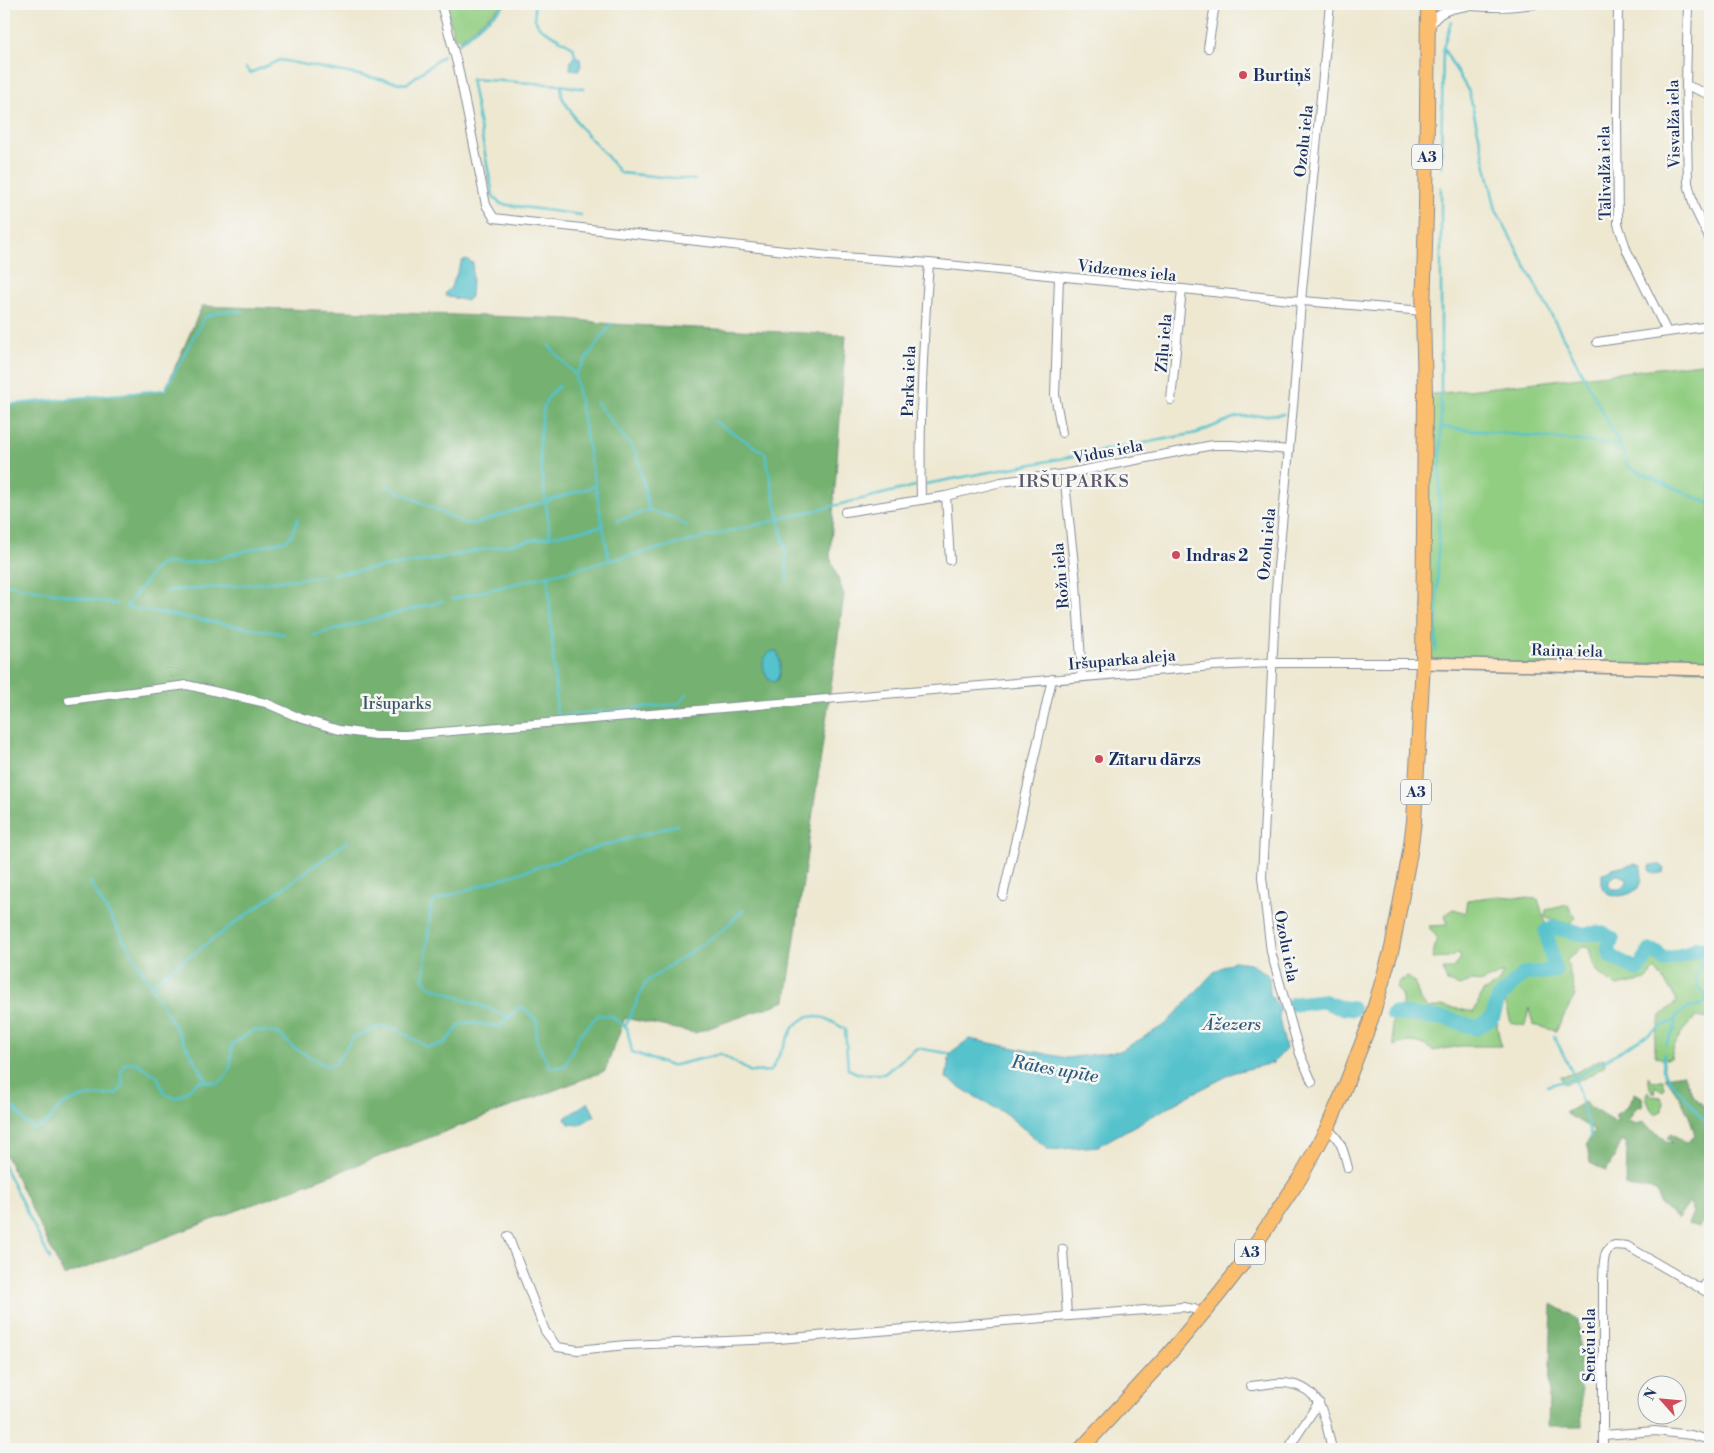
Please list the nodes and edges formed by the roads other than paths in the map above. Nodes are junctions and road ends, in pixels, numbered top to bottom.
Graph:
1 (441, 4) edge
2 (1215, 4) edge
3 (1330, 4) edge
4 (1428, 4) edge
5 (1535, 4) edge
6 (1618, 4) edge
7 (1688, 4) edge
8 (1465, 5) edge
9 (1428, 33) junction
10 (1208, 48) dead end
11 (1686, 85) junction
12 (1710, 95) edge
13 (1710, 240) edge
14 (928, 264) junction
15 (1059, 277) junction
16 (1182, 289) junction
17 (1301, 301) junction
18 (1423, 311) junction
19 (1709, 327) edge
20 (1667, 332) junction
21 (1597, 342) dead end
22 (1171, 400) dead end
23 (1062, 434) dead end
24 (1289, 450) junction
25 (1064, 474) junction
26 (946, 496) junction
27 (921, 500) junction
28 (845, 512) dead end
29 (950, 560) dead end
30 (1272, 663) junction
31 (1423, 663) junction
32 (1710, 670) edge
33 (1082, 676) junction
34 (1052, 679) junction
35 (69, 700) dead end
36 (1003, 896) dead end
37 (1312, 1082) dead end
38 (1327, 1129) junction
39 (1348, 1168) dead end
40 (508, 1236) dead end
41 (1063, 1248) dead end
42 (1710, 1278) edge
43 (1702, 1289) junction
44 (1710, 1294) edge
45 (1202, 1314) junction
46 (1067, 1316) junction
47 (1251, 1386) dead end
48 (1319, 1402) junction
49 (1604, 1435) junction
50 (1710, 1440) edge
51 (1081, 1449) edge
52 (1288, 1449) edge
53 (1332, 1449) edge
54 (1604, 1449) edge

1 - 14 street, Vidzemes iela
2 - 10 street
3 - 17 street, Ozolu iela
4 - 9 highway, A3
5 - 8 street
6 - 20 street, Tālivalža iela
7 - 11 street, Visvalža iela
8 - 9 street
9 - 18 highway, A3
11 - 12 street
11 - 13 street, Visvalža iela
14 - 15 street, Vidzemes iela
14 - 27 street, Parka iela
15 - 16 street, Vidzemes iela
15 - 23 street
16 - 17 street, Vidzemes iela
16 - 22 street, Zīļu iela
17 - 18 street, Vidzemes iela
17 - 24 street, Ozolu iela
18 - 31 highway, A3
19 - 20 street
20 - 21 street
24 - 25 street, Vidus iela
24 - 30 street, Ozolu iela
25 - 26 street, Vidus iela
25 - 33 street, Rožu iela
26 - 27 street, Vidus iela
26 - 29 street
27 - 28 street, Vidus iela
30 - 31 street, Iršuparka aleja
30 - 33 street, Iršuparka aleja
30 - 37 street, Ozolu iela
31 - 32 street, Raiņa iela
31 - 38 highway, A3
33 - 34 street, Iršuparka aleja
34 - 35 street, Iršuparka aleja
34 - 36 street
38 - 39 street
38 - 45 highway, A3
40 - 46 street
41 - 46 street
42 - 43 street
43 - 44 street
43 - 49 street, Senču iela
45 - 46 street
45 - 51 highway, A3
47 - 48 street
48 - 52 street
48 - 53 street
49 - 50 street
49 - 54 street, Senču iela

